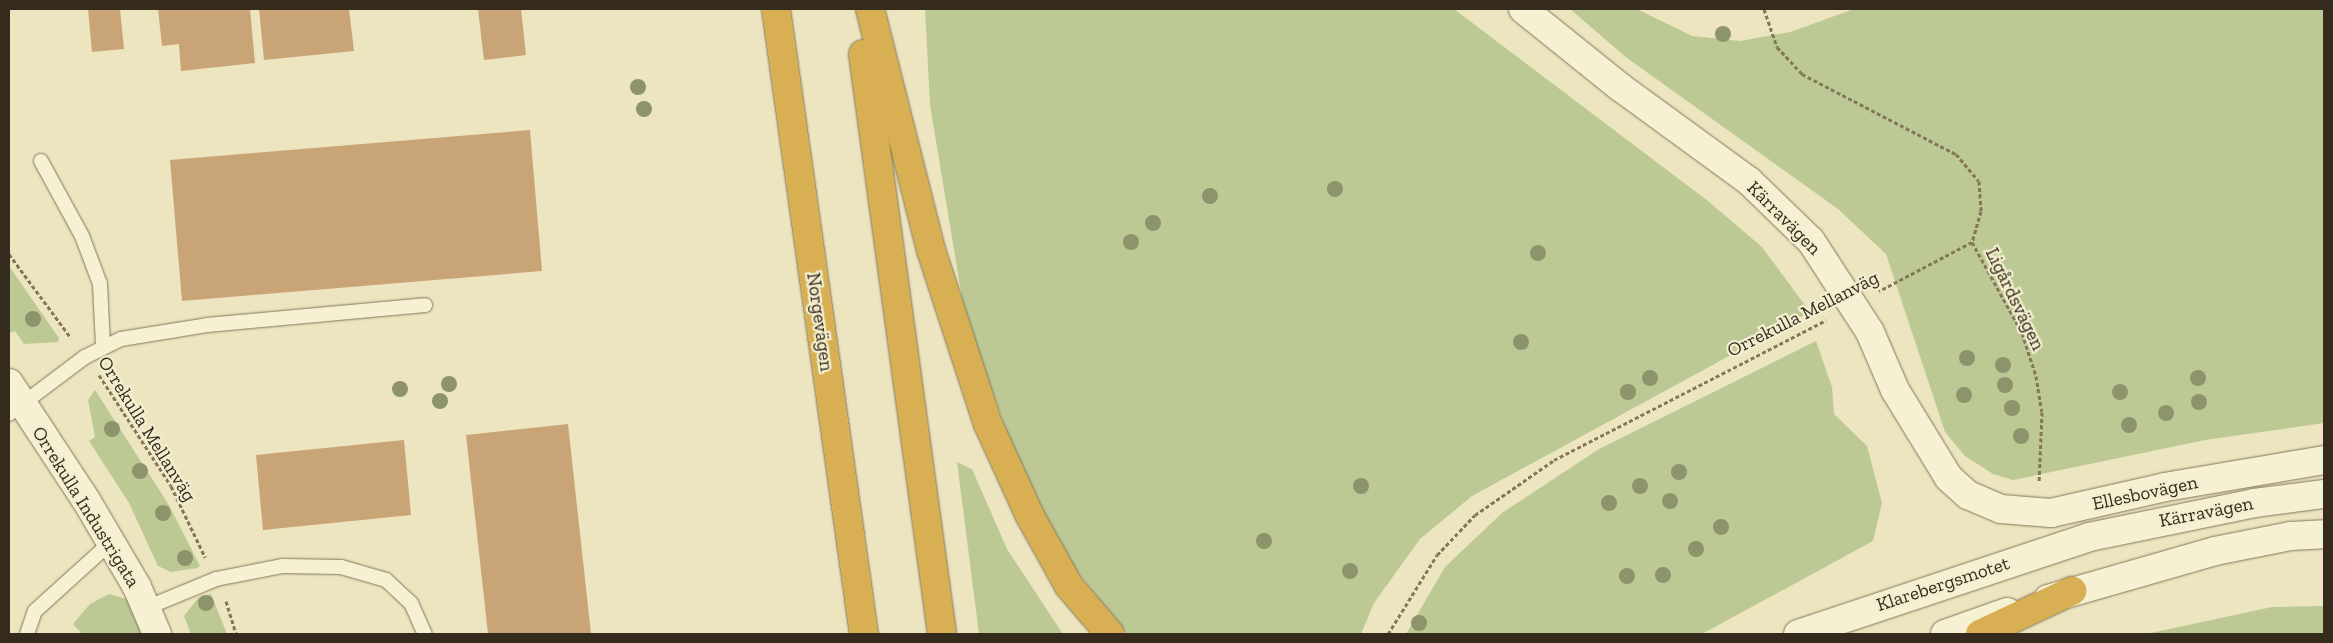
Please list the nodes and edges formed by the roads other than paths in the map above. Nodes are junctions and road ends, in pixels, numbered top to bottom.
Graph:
1 (776, 9) edge
2 (857, 9) edge
3 (870, 9) edge
4 (1523, 9) edge
5 (41, 161) dead end
6 (425, 305) dead end
7 (103, 345) junction
8 (13, 400) edge
9 (2324, 460) edge
10 (2324, 494) edge
11 (1968, 496) joint
12 (2324, 534) edge
13 (2089, 537) joint
14 (111, 542) junction
15 (2072, 591) junction
16 (146, 608) junction
17 (27, 634) edge
18 (157, 634) edge
19 (424, 634) edge
20 (864, 634) edge
21 (942, 634) edge
22 (1110, 634) edge
23 (1798, 634) edge
24 (1945, 634) edge
25 (1980, 634) edge

1 - 20 highway, Norgevägen
2 - 21 highway
3 - 22 highway
4 - 11 main road, Kärravägen
5 - 7 lane
6 - 7 lane
7 - 8 lane
8 - 14 main road, Orrekulla Industrigata
9 - 11 main road, Ellesbovägen
10 - 13 main road, Kärravägen
12 - 15 main road
13 - 23 main road, Klarebergsmotet
14 - 16 main road, Orrekulla Industrigata
14 - 17 lane
15 - 24 main road
15 - 25 highway
16 - 18 main road, Orrekulla Industrigata
16 - 19 lane

